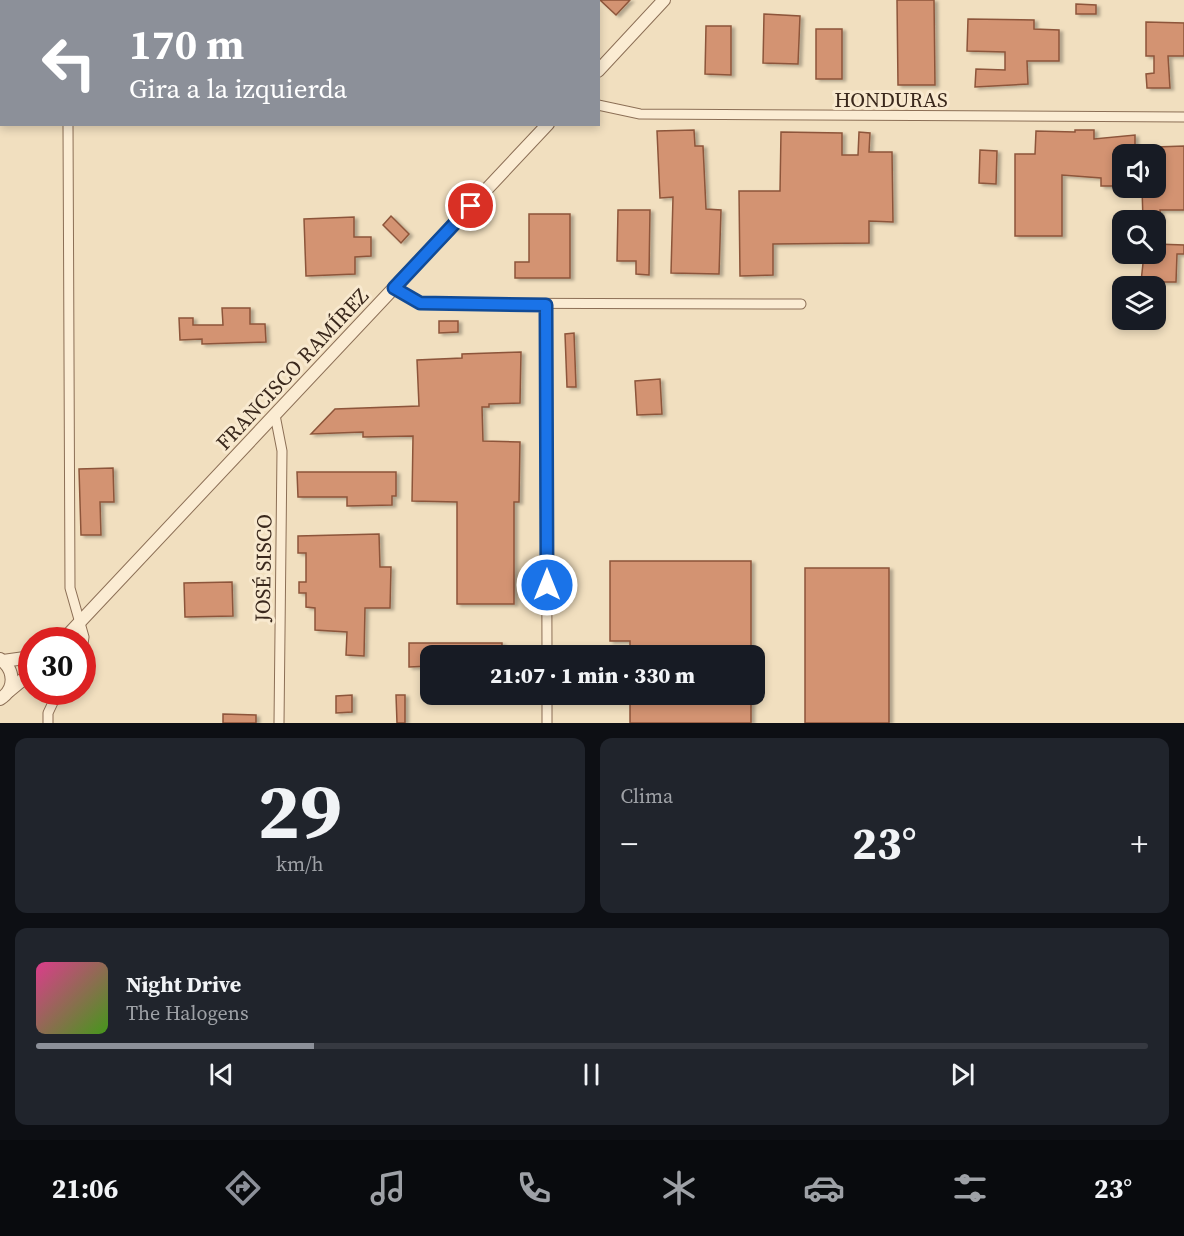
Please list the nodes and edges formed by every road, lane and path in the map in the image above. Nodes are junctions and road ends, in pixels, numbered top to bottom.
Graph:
1 (664, 0) edge
2 (600, 69) edge
3 (600, 105) edge
4 (1184, 117) edge
5 (68, 126) edge
6 (546, 126) edge
7 (394, 288) junction
8 (801, 304) dead end
9 (546, 305) junction
10 (275, 415) junction
11 (80, 622) junction
12 (75, 627) edge
13 (81, 627) edge
14 (547, 645) edge
15 (18, 658) edge
16 (2, 660) edge
17 (18, 685) edge
18 (3, 698) edge
19 (52, 705) edge
20 (547, 705) edge
21 (48, 723) edge
22 (279, 723) edge
23 (547, 723) edge

1 - 2 street
3 - 4 street, HONDURAS
5 - 11 street
6 - 7 street, FRANCISCO RAMÍREZ
7 - 9 street
7 - 10 street, FRANCISCO RAMÍREZ
8 - 9 street
9 - 14 street
10 - 11 street, FRANCISCO RAMÍREZ
10 - 22 street, JOSÉ SISCO
11 - 12 street, FRANCISCO RAMÍREZ
11 - 13 street
15 - 16 street
16 - 18 street
17 - 18 street
19 - 21 street
20 - 23 street

